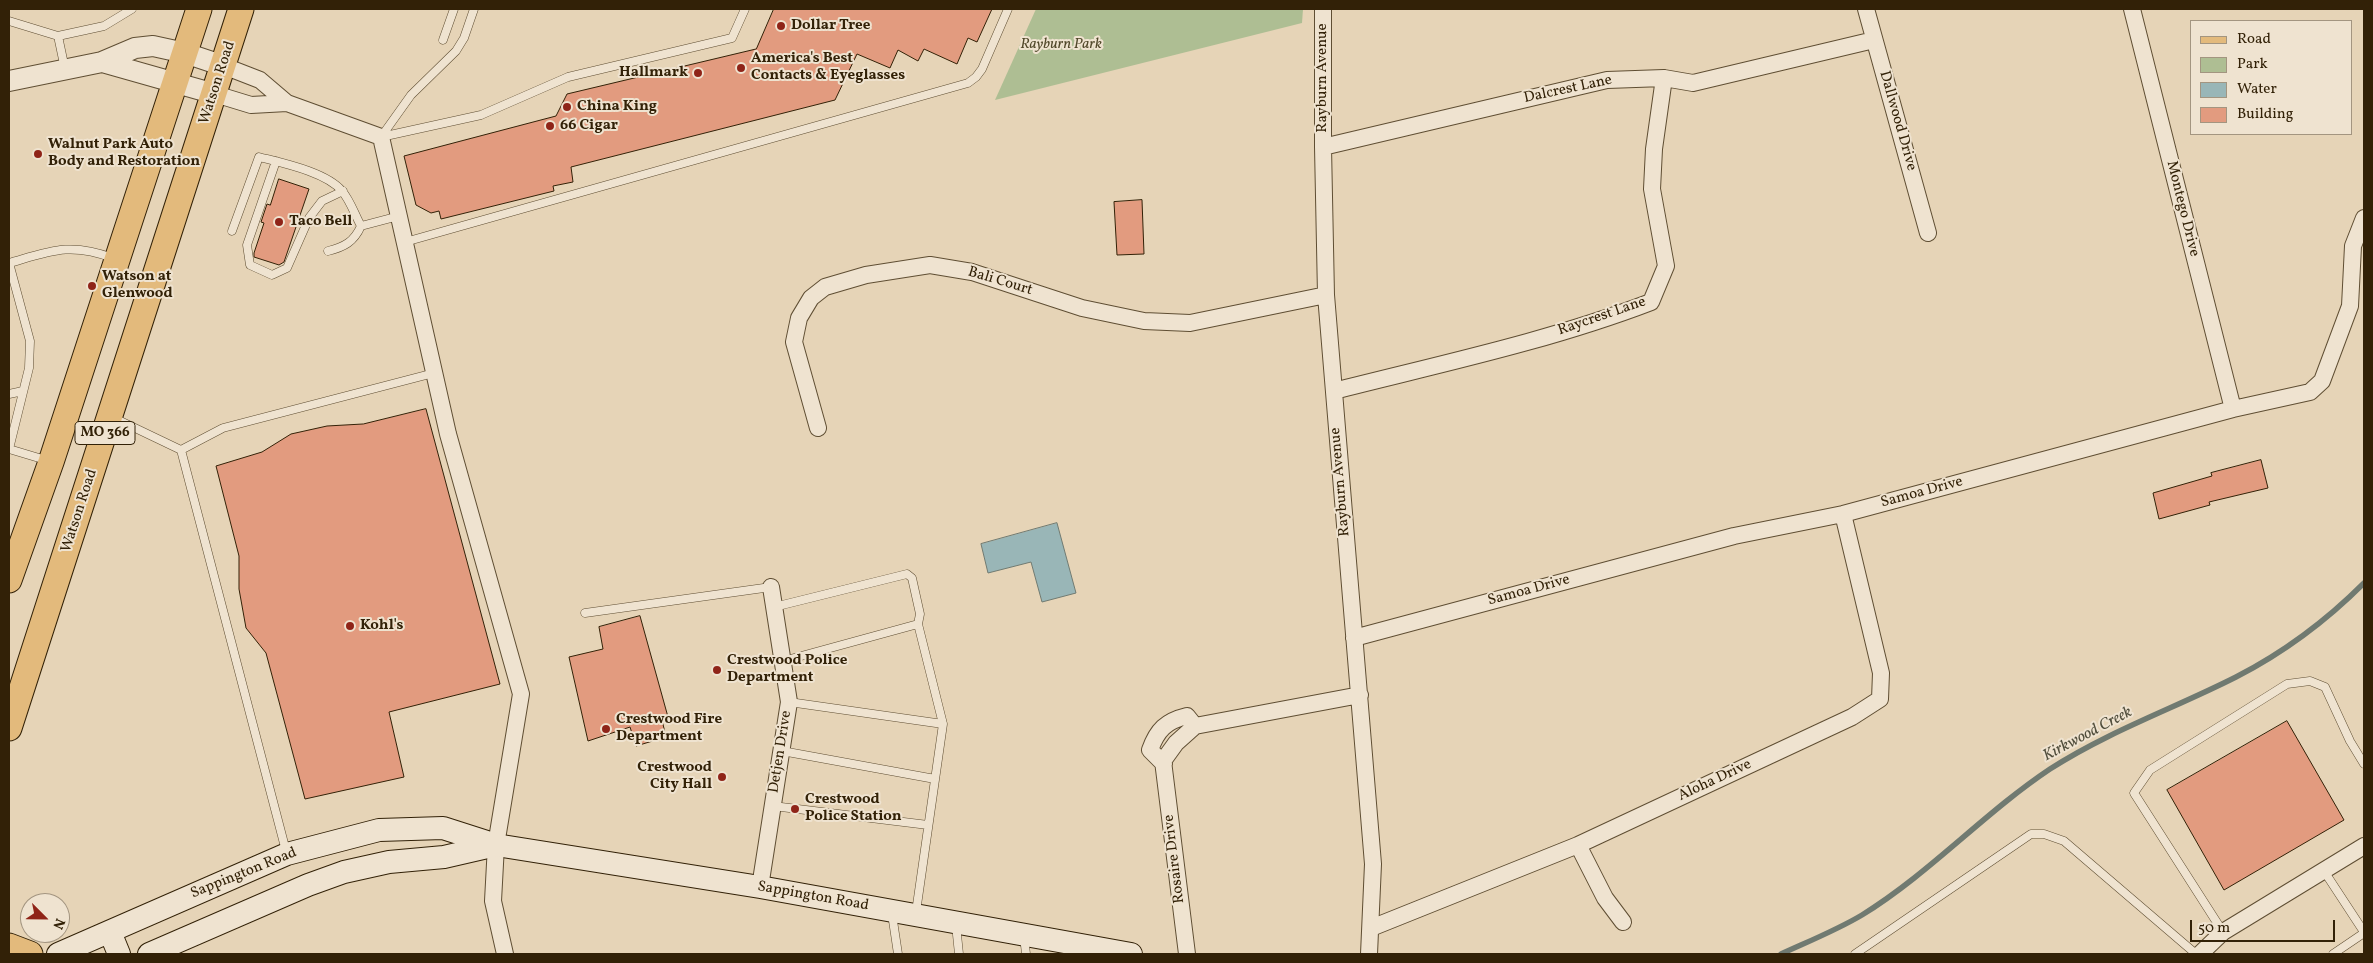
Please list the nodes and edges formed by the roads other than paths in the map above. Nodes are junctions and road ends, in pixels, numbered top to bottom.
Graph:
1 (132, 9) edge
2 (199, 9) edge
3 (242, 9) edge
4 (454, 9) edge
5 (474, 9) edge
6 (744, 9) edge
7 (1008, 9) edge
8 (1323, 9) edge
9 (1866, 9) edge
10 (2132, 9) edge
11 (9, 21) edge
12 (58, 36) junction
13 (443, 40) dead end
14 (1874, 40) junction
15 (185, 53) junction
16 (102, 62) junction
17 (224, 66) junction
18 (66, 70) junction
19 (1664, 78) junction
20 (9, 81) edge
21 (175, 83) junction
22 (215, 94) junction
23 (287, 103) junction
24 (381, 137) junction
25 (1323, 147) junction
26 (276, 161) junction
27 (343, 191) junction
28 (399, 216) junction
29 (2364, 218) edge
30 (361, 226) junction
31 (232, 231) dead end
32 (1928, 232) dead end
33 (405, 242) junction
34 (328, 251) dead end
35 (118, 260) junction
36 (9, 263) edge
37 (1326, 295) junction
38 (434, 373) junction
39 (24, 390) junction
40 (1334, 391) junction
41 (9, 394) edge
42 (2232, 409) junction
43 (111, 416) junction
44 (818, 428) dead end
45 (181, 450) junction
46 (51, 462) junction
47 (1843, 514) junction
48 (9, 580) edge
49 (772, 587) joint
50 (774, 607) junction
51 (585, 613) dead end
52 (918, 624) junction
53 (1354, 638) junction
54 (783, 661) junction
55 (1360, 695) junction
56 (789, 702) junction
57 (943, 724) junction
58 (9, 728) edge
59 (782, 751) junction
60 (2364, 764) edge
61 (935, 779) junction
62 (773, 806) junction
63 (928, 826) junction
64 (1578, 844) junction
65 (496, 845) junction
66 (2364, 846) edge
67 (287, 854) junction
68 (2324, 871) junction
69 (760, 887) junction
70 (892, 911) junction
71 (915, 915) junction
72 (1623, 922) dead end
73 (955, 923) junction
74 (1371, 928) junction
75 (110, 932) junction
76 (2223, 932) junction
77 (2364, 933) edge
78 (1025, 945) edge
79 (9, 946) edge
80 (30, 954) edge
81 (58, 954) edge
82 (119, 954) edge
83 (149, 954) edge
84 (505, 954) edge
85 (898, 954) edge
86 (960, 954) edge
87 (1131, 954) edge
88 (1187, 954) edge
89 (1368, 954) edge
90 (1855, 954) edge
91 (2196, 954) edge
92 (2200, 954) edge
93 (2333, 954) edge

1 - 12 lane
2 - 15 main road, MO 366
3 - 17 main road, Watson Road / MO 366
4 - 13 lane
5 - 24 lane
6 - 24 lane
7 - 33 lane
8 - 25 street, Rayburn Avenue
9 - 14 street, Dallwood Drive
10 - 42 street, Montego Drive
11 - 12 lane
12 - 18 lane
14 - 19 street, Dalcrest Lane
14 - 32 street, Dallwood Drive
15 - 16 street
15 - 17 street
15 - 21 main road, MO 366
16 - 18 street
16 - 21 street
17 - 22 main road, Watson Road / MO 366
17 - 23 street
18 - 20 street
19 - 25 street, Dalcrest Lane
19 - 40 street, Raycrest Lane
21 - 22 street
21 - 35 main road, MO 366
22 - 23 street
22 - 43 main road, Watson Road / MO 366
23 - 24 street
24 - 28 street
25 - 37 street, Rayburn Avenue
26 - 27 lane
26 - 27 lane
26 - 31 lane
27 - 30 lane
28 - 30 lane
28 - 33 street
29 - 42 street, Samoa Drive
30 - 34 lane
33 - 38 street
35 - 36 lane
35 - 46 main road, MO 366
36 - 39 lane
37 - 40 street, Rayburn Avenue
37 - 44 street, Bali Court
38 - 45 lane
38 - 65 street
39 - 41 lane
39 - 46 lane
40 - 53 street, Rayburn Avenue
42 - 47 street, Samoa Drive
43 - 45 lane
43 - 58 main road, Watson Road / MO 366
45 - 67 lane
46 - 48 main road, MO 366
47 - 53 street, Samoa Drive
47 - 64 street, Aloha Drive
49 - 50 street, Detjen Drive
49 - 51 lane
50 - 52 lane
50 - 54 street, Detjen Drive
52 - 54 lane
52 - 57 lane
53 - 55 street, Rayburn Avenue
54 - 56 street, Detjen Drive
55 - 74 street, Rayburn Avenue
55 - 88 street, Rosaire Drive
56 - 57 lane
56 - 59 street, Detjen Drive
57 - 61 lane
59 - 61 lane
59 - 62 street, Detjen Drive
60 - 76 lane
61 - 63 lane
62 - 63 lane
62 - 69 street, Detjen Drive
63 - 71 lane
64 - 72 street
64 - 74 street, Aloha Drive
65 - 67 main road, Sappington Road
65 - 69 main road, Sappington Road
65 - 83 main road, Sappington Road
65 - 84 street
66 - 68 street
67 - 75 main road, Sappington Road
68 - 76 street
68 - 77 lane
69 - 70 main road, Sappington Road
70 - 71 main road, Sappington Road
70 - 85 lane
71 - 73 main road, Sappington Road
73 - 78 main road, Sappington Road
73 - 86 lane
74 - 89 street, Rayburn Avenue
75 - 81 main road, Sappington Road
75 - 82 main road
76 - 92 street
77 - 93 lane
78 - 87 main road, Sappington Road
79 - 80 main road
90 - 91 lane

